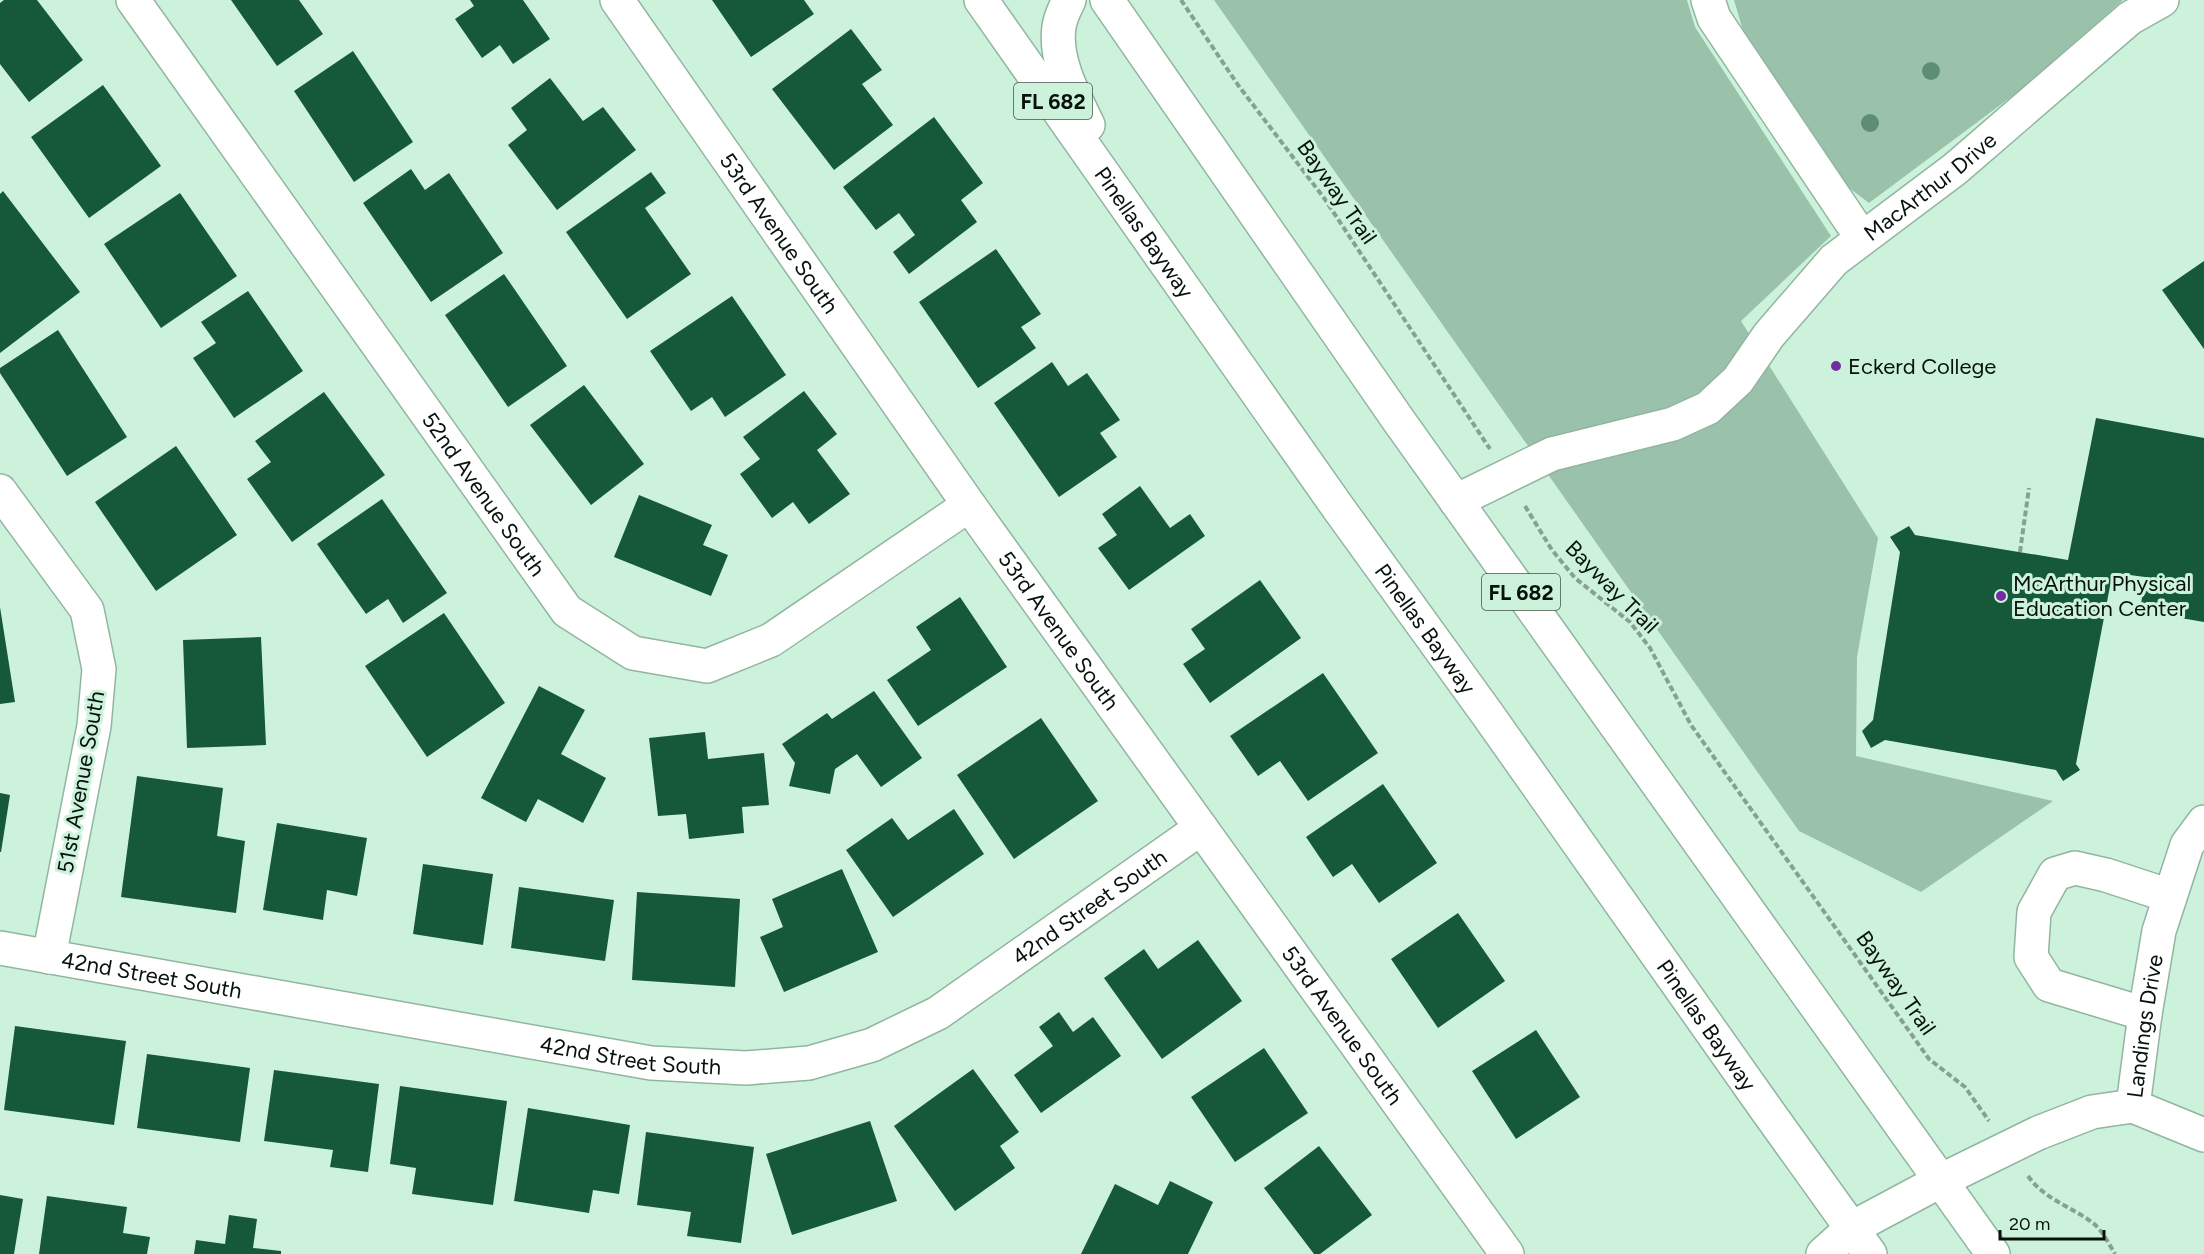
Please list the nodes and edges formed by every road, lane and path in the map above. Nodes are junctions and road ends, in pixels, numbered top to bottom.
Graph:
1 (134, 0) edge
2 (617, 0) edge
3 (981, 0) edge
4 (1069, 0) edge
5 (1107, 0) edge
6 (1181, 0) edge
7 (1708, 0) edge
8 (2162, 0) edge
9 (1125, 203) junction
10 (1862, 238) junction
11 (1506, 477) junction
12 (2030, 488) dead end
13 (0, 491) edge
14 (1456, 501) junction
15 (969, 505) junction
16 (2020, 552) dead end
17 (2204, 822) edge
18 (1201, 828) junction
19 (2170, 896) junction
20 (0, 948) edge
21 (49, 957) junction
22 (2145, 1014) junction
23 (2133, 1106) junction
24 (2204, 1135) edge
25 (2008, 1147) junction
26 (1940, 1181) junction
27 (1861, 1241) edge
28 (1507, 1254) edge
29 (1823, 1254) edge
30 (1993, 1254) edge
31 (2115, 1254) edge

1 - 15 street, 52nd Avenue South
2 - 15 street, 53rd Avenue South
3 - 9 street, Pinellas Bayway / FL 682
4 - 9 street
5 - 14 street, FL 682
6 - 11 path, Bayway Trail
7 - 10 street, MacArthur Drive
8 - 10 street, MacArthur Drive
9 - 27 street, Pinellas Bayway / FL 682
10 - 11 street
11 - 14 street
11 - 25 path, Bayway Trail
12 - 16 path
13 - 21 street, 51st Avenue South
14 - 26 street, FL 682
15 - 18 street, 53rd Avenue South
17 - 19 street, Landings Drive
18 - 21 street, 42nd Street South
18 - 28 street, 53rd Avenue South
19 - 22 street, Landings Drive
19 - 22 street
20 - 21 street, 42nd Street South
22 - 23 street, Landings Drive
23 - 24 street
23 - 25 street, Landings Drive
25 - 26 street, Landings Drive
25 - 31 path, Bayway Trail
26 - 27 street, Landings Drive
26 - 30 street, FL 682
27 - 29 street, Landings Drive

